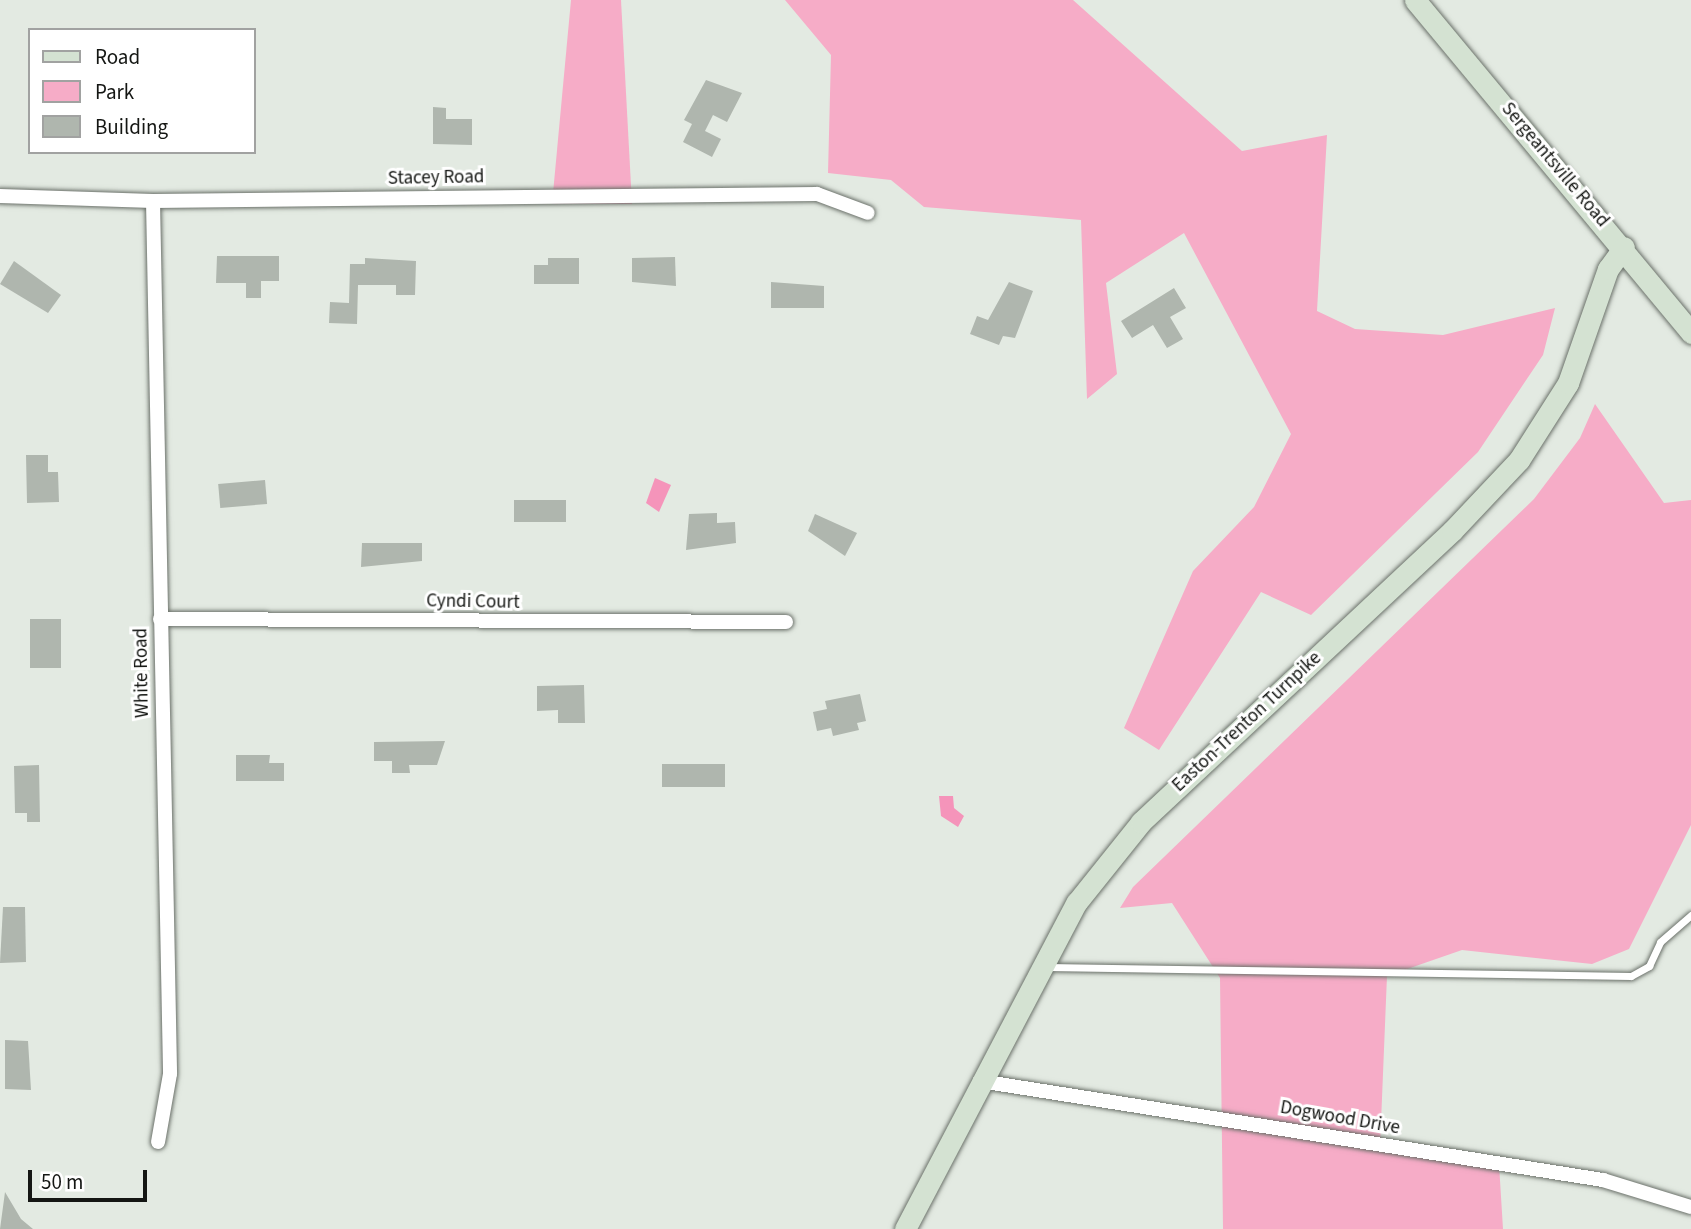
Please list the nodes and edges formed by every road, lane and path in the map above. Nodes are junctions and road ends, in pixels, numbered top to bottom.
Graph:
1 (1415, 0) edge
2 (0, 196) edge
3 (153, 201) junction
4 (868, 213) dead end
5 (1624, 247) junction
6 (1691, 333) edge
7 (160, 619) junction
8 (786, 622) dead end
9 (1691, 915) edge
10 (1039, 967) junction
11 (979, 1081) junction
12 (158, 1142) dead end
13 (1691, 1207) edge
14 (905, 1229) edge

1 - 5 main road, Sergeantsville Road
2 - 3 street, Stacey Road
3 - 4 street, Stacey Road
3 - 7 street, White Road
5 - 6 main road, Sergeantsville Road
5 - 10 main road, Easton-Trenton Turnpike
7 - 8 street, Cyndi Court
7 - 12 street, White Road
9 - 10 lane
10 - 11 main road, Easton-Trenton Turnpike
11 - 13 street, Dogwood Drive
11 - 14 main road, Easton-Trenton Turnpike

